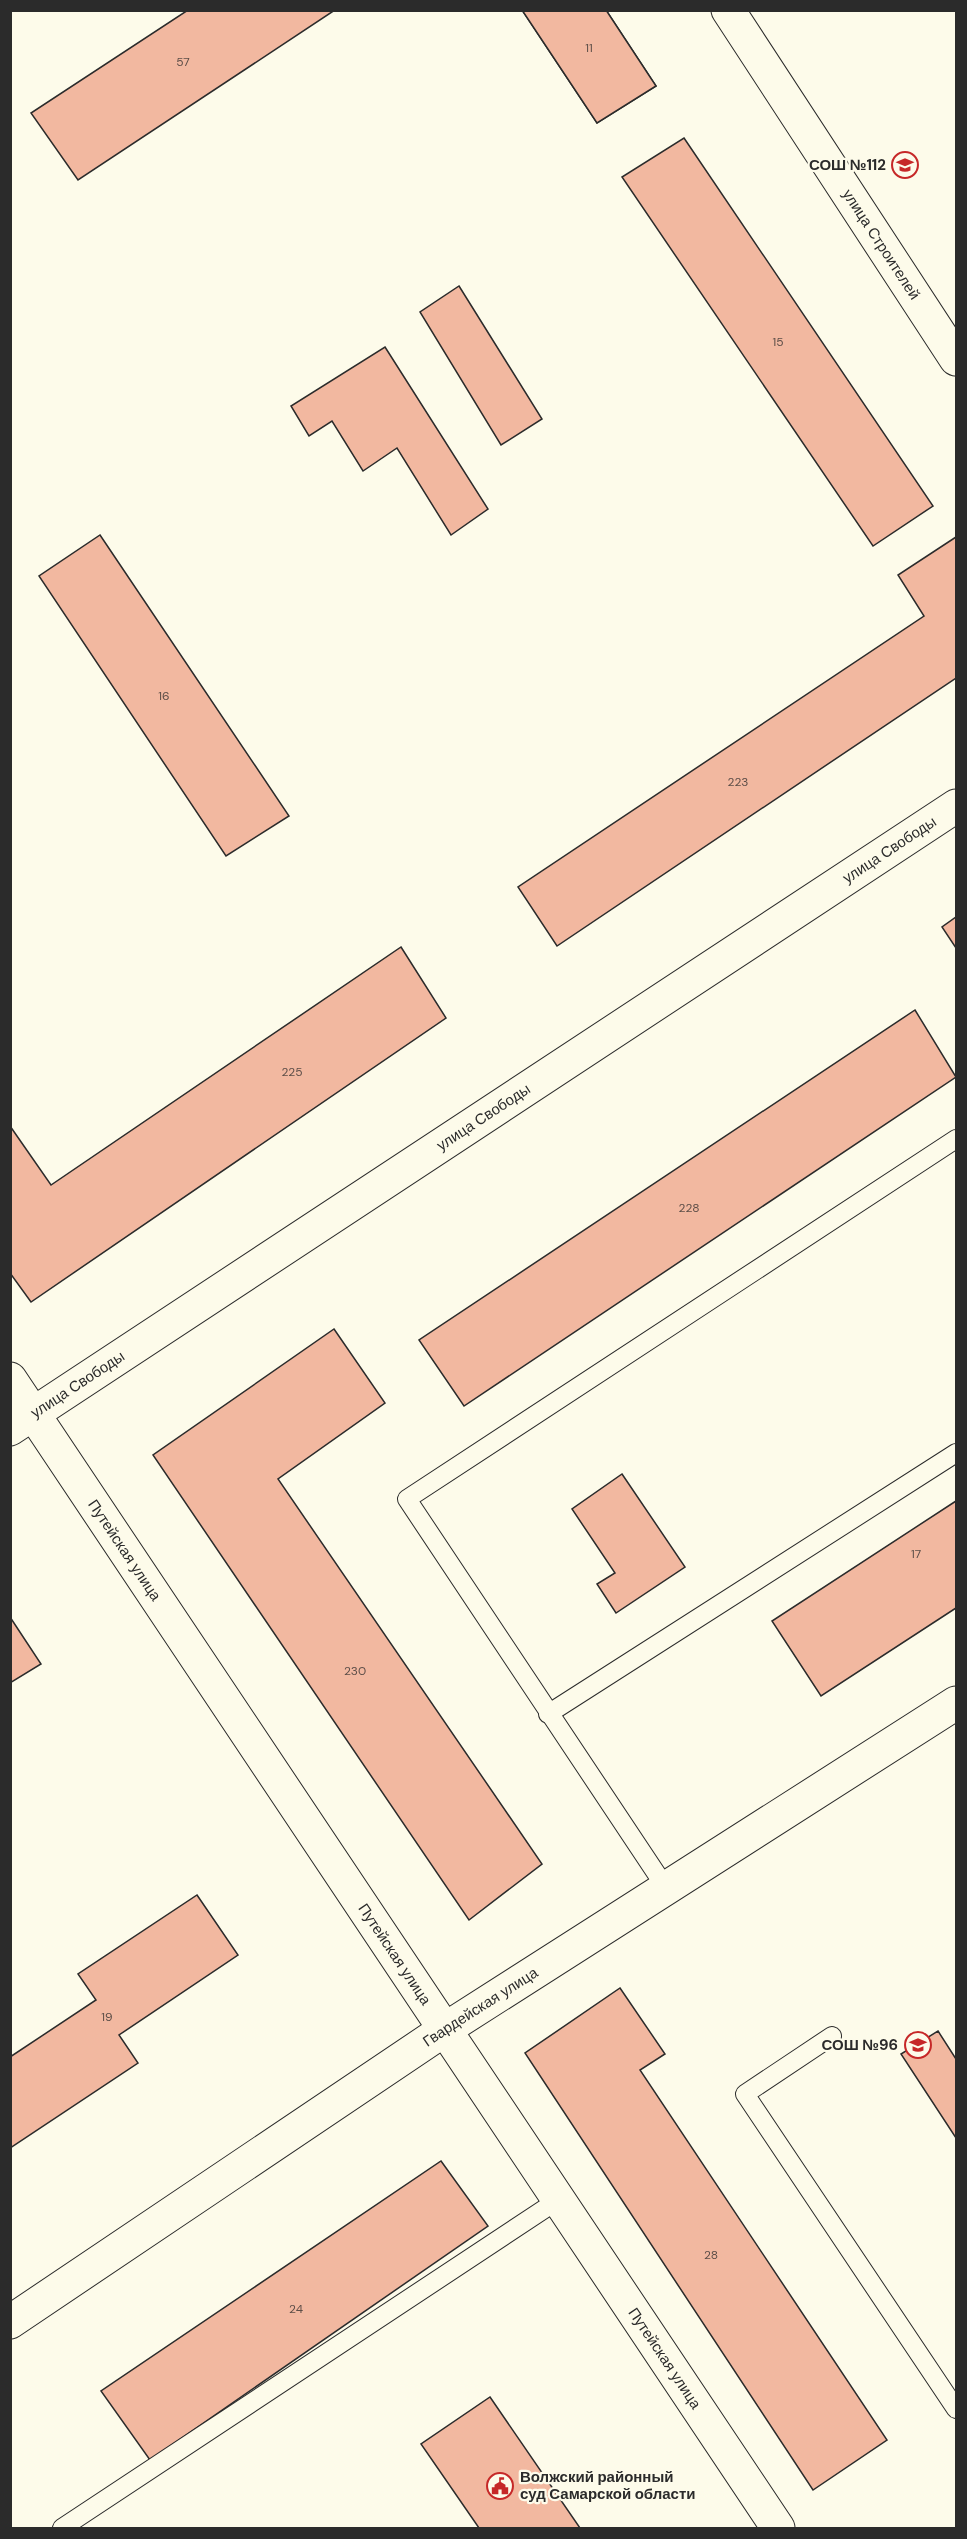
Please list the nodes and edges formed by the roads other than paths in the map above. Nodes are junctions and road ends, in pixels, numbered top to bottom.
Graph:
1 (728, 10) edge
2 (957, 359) edge
3 (957, 806) edge
4 (957, 1139) edge
5 (10, 1379) edge
6 (22, 1421) edge
7 (957, 1453) edge
8 (957, 1703) edge
9 (548, 1714) junction
10 (666, 1888) junction
11 (444, 2030) junction
12 (832, 2036) dead end
13 (558, 2200) junction
14 (10, 2322) edge
15 (957, 2409) edge
16 (62, 2529) edge
17 (778, 2529) edge

1 - 2 street, улица Строителей
3 - 6 street, улица Свободы
4 - 9 lane
5 - 6 street, Путейская улица
6 - 11 street, Путейская улица
7 - 9 lane
8 - 10 street, Гвардейская улица
9 - 10 lane
10 - 11 street, Гвардейская улица
11 - 13 street, Путейская улица
11 - 14 street, Гвардейская улица
12 - 15 lane
13 - 16 lane
13 - 17 street, Путейская улица

